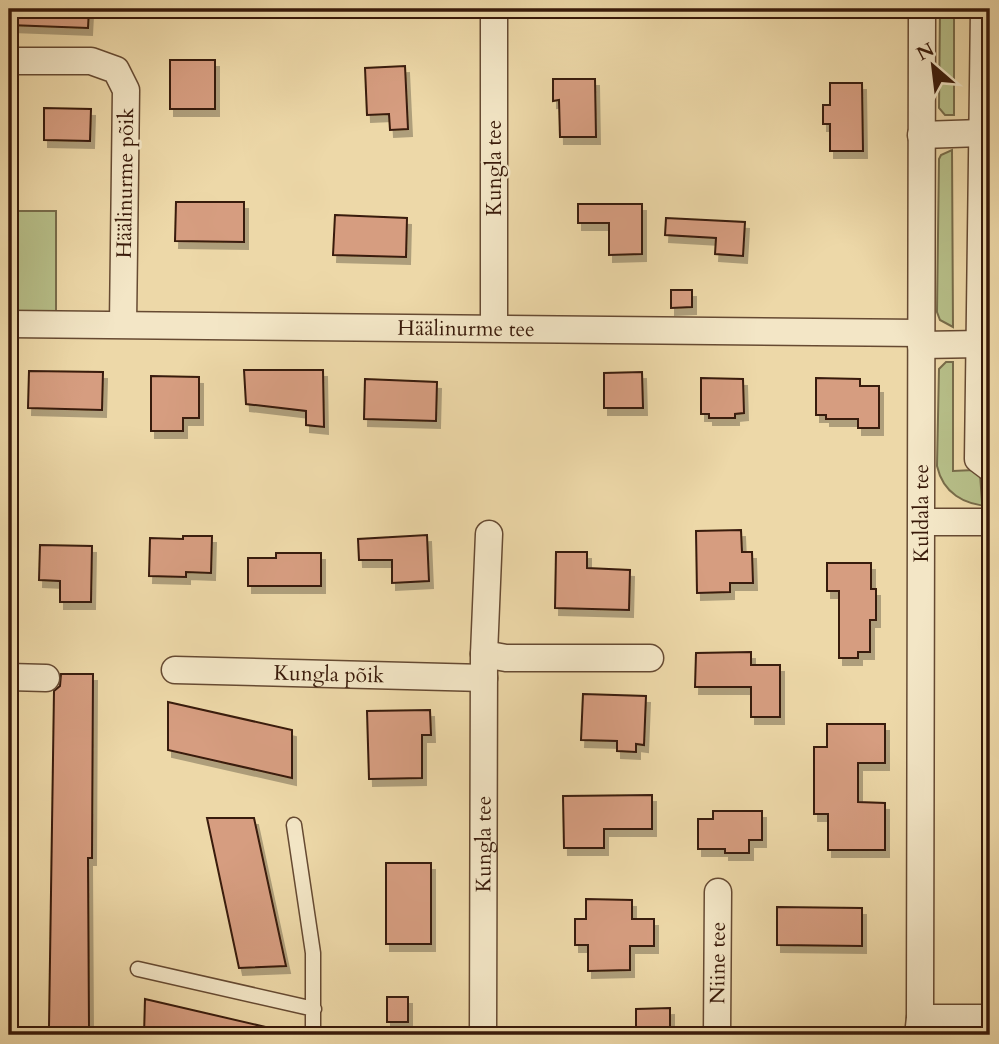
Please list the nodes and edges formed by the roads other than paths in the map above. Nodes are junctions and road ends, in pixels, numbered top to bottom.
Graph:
1 (494, 9) edge
2 (922, 9) edge
3 (984, 9) edge
4 (9, 61) edge
5 (982, 133) junction
6 (921, 135) junction
7 (9, 324) edge
8 (123, 324) junction
9 (494, 327) junction
10 (921, 339) junction
11 (981, 344) junction
12 (990, 468) edge
13 (922, 522) junction
14 (990, 522) edge
15 (489, 534) dead end
16 (650, 658) dead end
17 (484, 666) junction
18 (175, 670) dead end
19 (9, 677) edge
20 (46, 678) dead end
21 (294, 825) dead end
22 (718, 892) dead end
23 (138, 969) dead end
24 (314, 1009) junction
25 (990, 1018) edge
26 (919, 1026) edge
27 (313, 1035) edge
28 (482, 1035) edge
29 (717, 1035) edge

1 - 9 street, Kungla tee
2 - 6 street, Kuldala tee
3 - 5 street
4 - 8 street, Häälinurme põik
5 - 6 street
5 - 11 street
6 - 10 street, Kuldala tee
7 - 8 street, Häälinurme tee
8 - 9 street, Häälinurme tee
9 - 10 street, Häälinurme tee
10 - 11 street, Häälinurme tee
10 - 13 street, Kuldala tee
11 - 12 street
13 - 14 street
13 - 26 street, Kuldala tee
15 - 17 street, Kungla tee
16 - 17 street
17 - 18 street, Kungla põik
17 - 28 street, Kungla tee
19 - 20 street
21 - 24 lane
22 - 29 street, Niine tee
23 - 24 lane
24 - 27 lane
25 - 26 street, Kuldala tee

